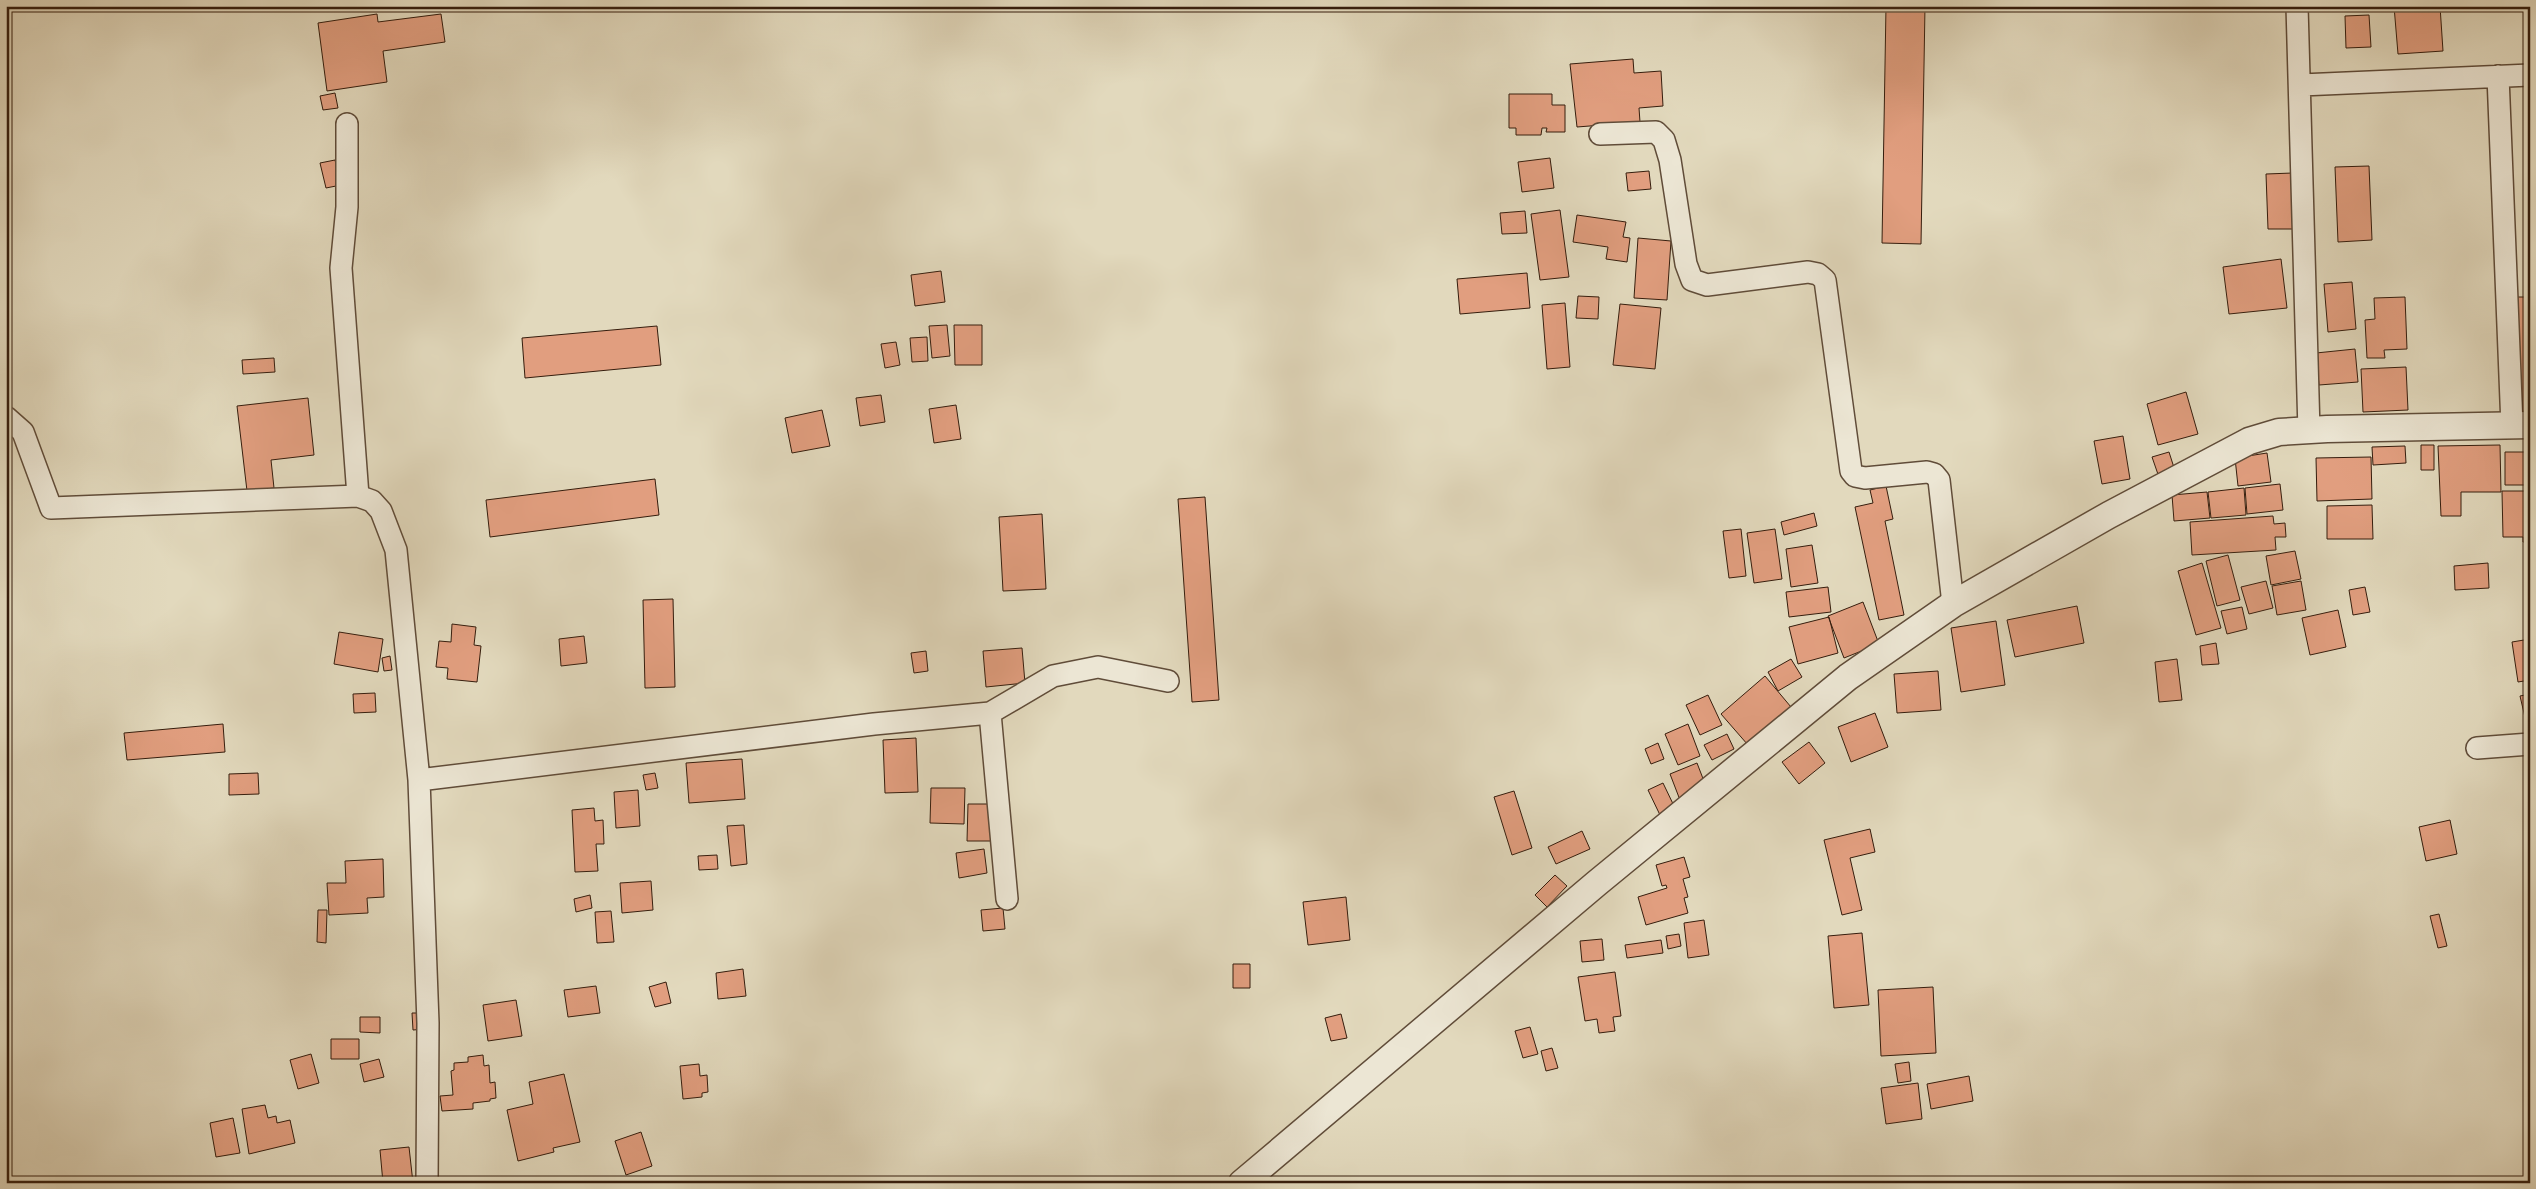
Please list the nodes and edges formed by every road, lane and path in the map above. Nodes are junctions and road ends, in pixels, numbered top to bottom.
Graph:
1 (2297, 6) edge
2 (2530, 75) edge
3 (2498, 76) junction
4 (2301, 85) junction
5 (347, 124) dead end
6 (1600, 134) dead end
7 (6, 417) edge
8 (2521, 425) edge
9 (2309, 431) junction
10 (358, 496) junction
11 (1953, 604) junction
12 (1168, 681) dead end
13 (990, 713) junction
14 (2530, 744) edge
15 (2477, 748) dead end
16 (419, 780) junction
17 (1007, 899) dead end
18 (427, 1183) edge
19 (1242, 1183) edge

1 - 4 street
2 - 3 street
3 - 4 street
3 - 8 street
4 - 9 street
5 - 10 street
6 - 11 street
7 - 10 street
8 - 9 street
9 - 11 street
10 - 16 street
11 - 19 street
12 - 13 street
13 - 16 street
13 - 17 street
14 - 15 street
16 - 18 street

